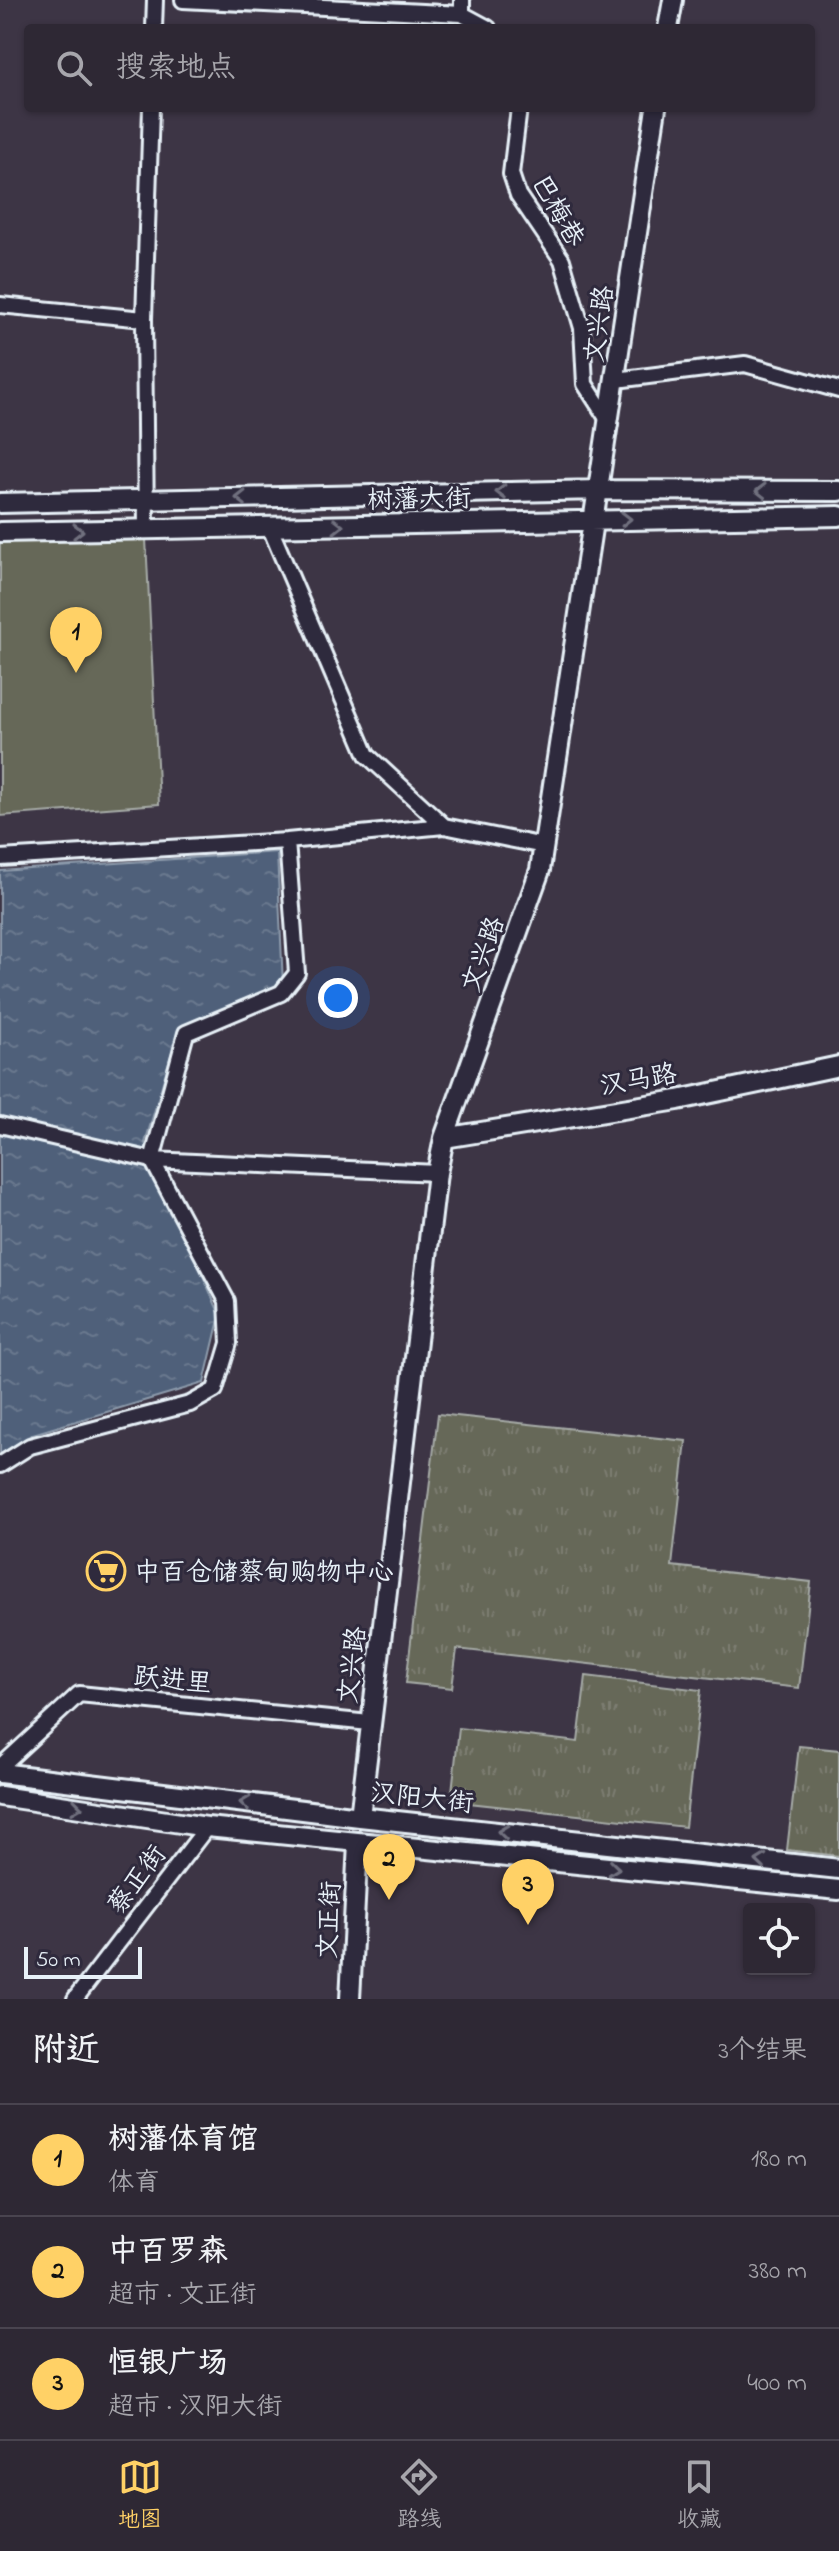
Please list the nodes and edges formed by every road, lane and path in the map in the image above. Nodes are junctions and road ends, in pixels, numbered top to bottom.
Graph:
1 (155, 0) edge
2 (183, 0) edge
3 (673, 0) edge
4 (462, 7) edge
5 (154, 24) edge
6 (483, 24) edge
7 (669, 24) edge
8 (151, 112) edge
9 (519, 112) edge
10 (655, 112) edge
11 (0, 305) edge
12 (144, 319) junction
13 (616, 380) junction
14 (839, 390) edge
15 (610, 423) junction
16 (600, 490) junction
17 (839, 491) edge
18 (145, 500) junction
19 (0, 503) edge
20 (839, 516) edge
21 (595, 520) junction
22 (270, 528) junction
23 (146, 531) junction
24 (0, 532) edge
25 (444, 826) junction
26 (287, 841) junction
27 (544, 846) junction
28 (0, 858) edge
29 (839, 1066) edge
30 (0, 1125) edge
31 (444, 1138) junction
32 (152, 1160) junction
33 (437, 1173) junction
34 (0, 1465) edge
35 (370, 1723) junction
36 (0, 1770) edge
37 (0, 1796) edge
38 (360, 1817) junction
39 (207, 1827) junction
40 (358, 1843) junction
41 (839, 1869) edge
42 (839, 1890) edge
43 (75, 1999) edge
44 (350, 1999) edge

1 - 5 street
2 - 4 street
3 - 7 street
4 - 6 street
8 - 12 street
9 - 15 street, 巴梅巷
10 - 13 street, 文兴路
11 - 12 street
12 - 18 street
13 - 14 street
13 - 15 street, 文兴路
15 - 16 street, 文兴路
17 -> 16 street, 树藩大街
16 -> 18 street, 树藩大街
16 - 21 street, 文兴路
18 - 19 street, 树藩大街
18 - 23 street
21 -> 20 street, 树藩大街
22 -> 21 street, 树藩大街
21 - 27 street, 文兴路
22 - 23 street, 树藩大街
22 - 25 street
24 -> 23 street, 树藩大街
25 - 26 street
25 - 27 street
26 - 28 street
26 - 32 street
27 - 31 street, 文兴路
29 - 31 street, 汉马路
30 - 32 street
31 - 33 street, 文兴路
32 - 33 street
32 - 34 street
33 - 35 street, 文兴路
35 - 36 street, 跃进里
35 - 38 street, 文兴路
38 -> 36 street, 汉阳大街
37 -> 39 street, 汉阳大街
41 -> 38 street, 汉阳大街
39 - 40 street, 汉阳大街
39 - 43 street, 蔡正街
40 -> 42 street, 汉阳大街
40 - 44 street, 文正街

